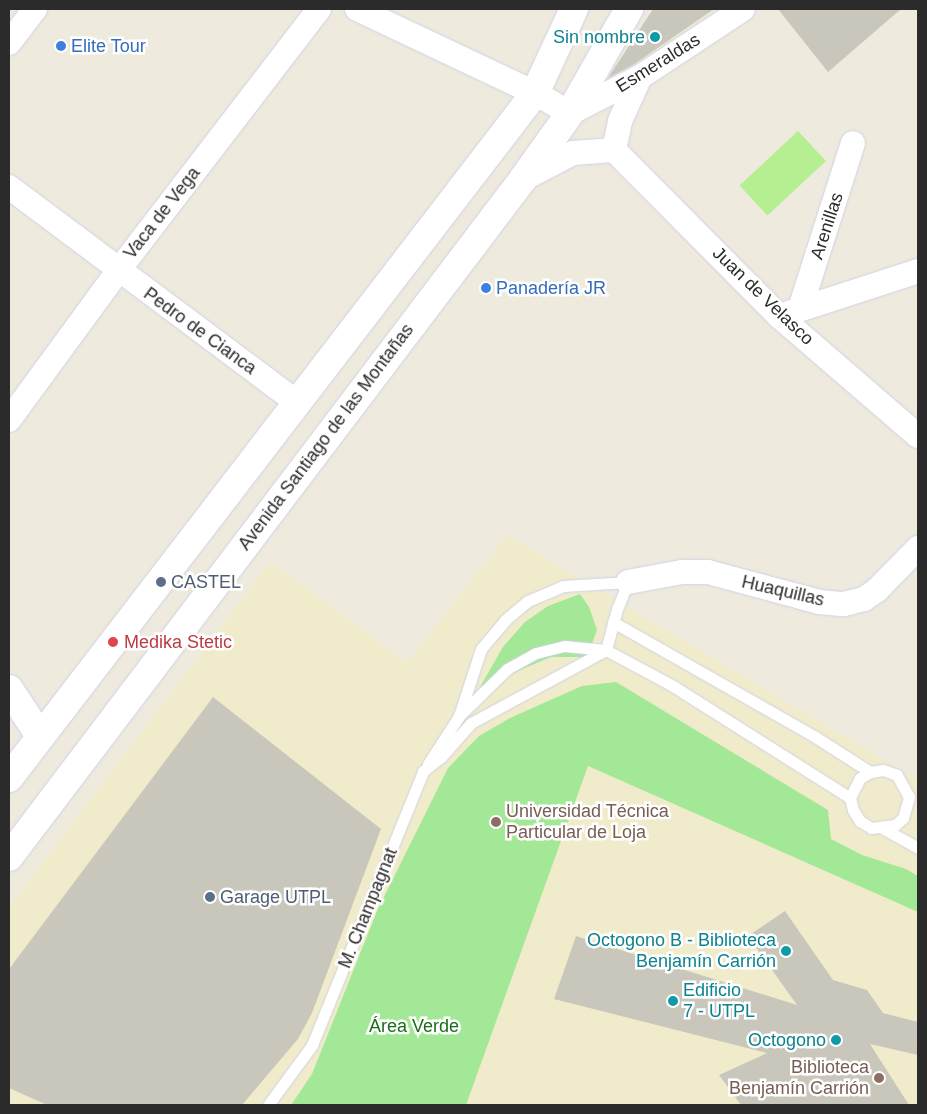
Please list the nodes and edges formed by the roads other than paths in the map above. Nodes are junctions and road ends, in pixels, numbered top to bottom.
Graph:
1 (35, 9) edge
2 (319, 9) edge
3 (357, 9) edge
4 (574, 9) edge
5 (629, 9) edge
6 (743, 9) edge
7 (9, 42) edge
8 (640, 77) junction
9 (535, 93) junction
10 (570, 113) junction
11 (853, 143) dead end
12 (614, 150) junction
13 (523, 179) junction
14 (9, 187) edge
15 (118, 271) junction
16 (918, 271) edge
17 (790, 313) junction
18 (295, 401) junction
19 (9, 420) edge
20 (918, 436) edge
21 (918, 548) edge
22 (628, 582) junction
23 (613, 622) junction
24 (606, 650) junction
25 (9, 689) edge
26 (459, 716) junction
27 (40, 736) junction
28 (423, 771) junction
29 (870, 772) junction
30 (9, 778) edge
31 (906, 786) junction
32 (850, 798) junction
33 (918, 800) edge
34 (884, 829) junction
35 (918, 848) edge
36 (9, 857) edge
37 (268, 1105) edge

1 - 7 street
2 - 15 street, Vaca de Vega
3 - 9 street
4 - 9 main road
5 - 10 main road, Avenida Santiago de las Montañas
6 - 8 street, Esmeraldas
8 - 10 street, Esmeraldas
8 - 12 street
9 - 10 street
9 - 18 main road
10 - 13 main road, Avenida Santiago de las Montañas
11 - 17 street, Arenillas
12 - 13 street
12 - 17 street, Juan de Velasco
13 - 36 main road, Avenida Santiago de las Montañas
14 - 15 street, Pedro de Cianca
15 - 18 street, Pedro de Cianca
15 - 19 street, Vaca de Vega
16 - 17 street
17 - 20 street, Juan de Velasco
18 - 27 main road
21 - 22 street, Huaquillas
22 - 23 lane
22 - 26 lane, M. Champagnat
23 - 24 lane
23 - 29 lane
24 - 26 lane
24 - 28 lane
24 - 32 lane
25 - 27 main road
26 - 28 lane, M. Champagnat
27 - 30 main road
28 - 37 lane, M. Champagnat
29 - 31 lane
29 - 32 lane
31 - 33 lane
31 - 34 lane
32 - 34 lane
34 - 35 lane

